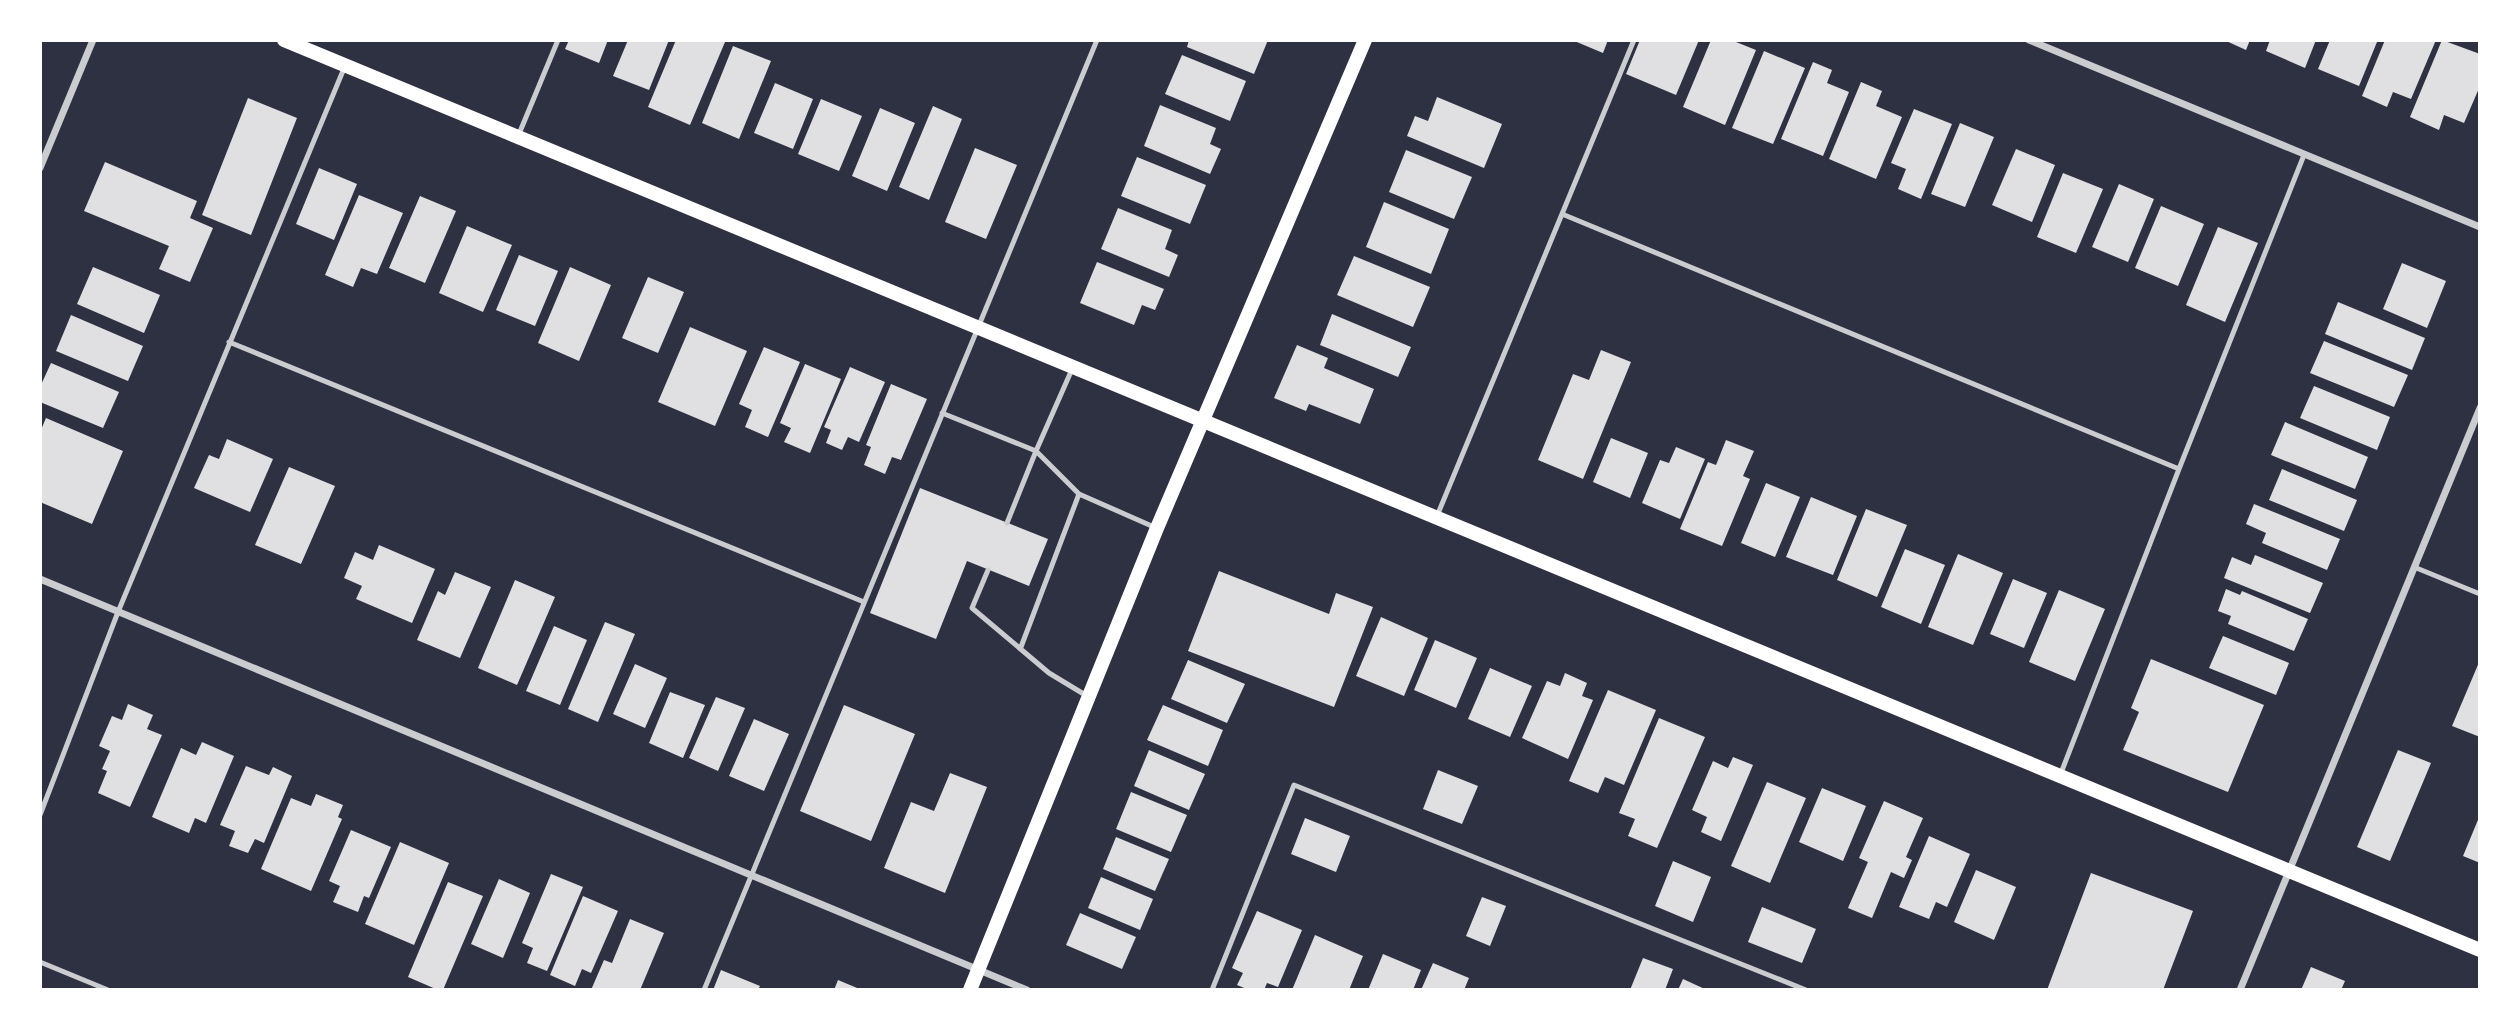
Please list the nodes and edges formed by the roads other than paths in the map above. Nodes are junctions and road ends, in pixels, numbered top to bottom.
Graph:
1 (93, 40) edge
2 (284, 40) edge
3 (558, 40) edge
4 (1097, 40) edge
5 (1365, 40) edge
6 (1634, 40) edge
7 (2029, 40) edge
8 (345, 66) junction
9 (518, 137) junction
10 (2304, 155) junction
11 (40, 168) edge
12 (1562, 214) junction
13 (2480, 227) edge
14 (977, 328) junction
15 (229, 342) junction
16 (1073, 367) junction
17 (2480, 408) edge
18 (942, 413) junction
19 (1203, 422) junction
20 (1035, 451) junction
21 (2179, 469) junction
22 (1079, 494) junction
23 (1436, 517) junction
24 (1007, 523) dead end
25 (1157, 528) junction
26 (2414, 567) junction
27 (988, 570) dead end
28 (40, 579) edge
29 (2480, 594) edge
30 (864, 602) junction
31 (118, 611) junction
32 (1021, 647) junction
33 (1090, 698) junction
34 (2060, 776) junction
35 (40, 815) edge
36 (2289, 871) junction
37 (752, 875) junction
38 (2480, 950) edge
39 (40, 961) edge
40 (978, 969) junction
41 (108, 990) edge
42 (704, 990) edge
43 (970, 990) edge
44 (1027, 990) edge
45 (1212, 990) edge
46 (1805, 990) edge
47 (2240, 990) edge

1 - 11 street
2 - 8 main road
3 - 9 lane
4 - 14 lane
5 - 19 main road
6 - 12 lane
7 - 10 street
8 - 9 main road
8 - 15 lane
9 - 14 main road
10 - 13 street
10 - 21 lane
12 - 21 lane
12 - 23 lane
14 - 16 main road
14 - 18 lane
15 - 30 lane
15 - 31 lane
16 - 19 main road
16 - 20 lane
17 - 26 street
18 - 20 lane
18 - 30 lane
19 - 23 main road
19 - 25 main road
20 - 22 lane
20 - 24 lane
21 - 34 lane
22 - 25 lane
22 - 32 lane
23 - 34 main road
25 - 33 main road
26 - 29 lane
26 - 36 street
27 - 32 lane
28 - 31 street
30 - 37 lane
31 - 35 lane
31 - 37 street
32 - 33 lane
33 - 40 main road
34 - 36 main road
36 - 38 main road
36 - 47 street
37 - 40 street
37 - 42 lane
39 - 41 lane
40 - 43 main road
40 - 44 street
45 - 46 lane

